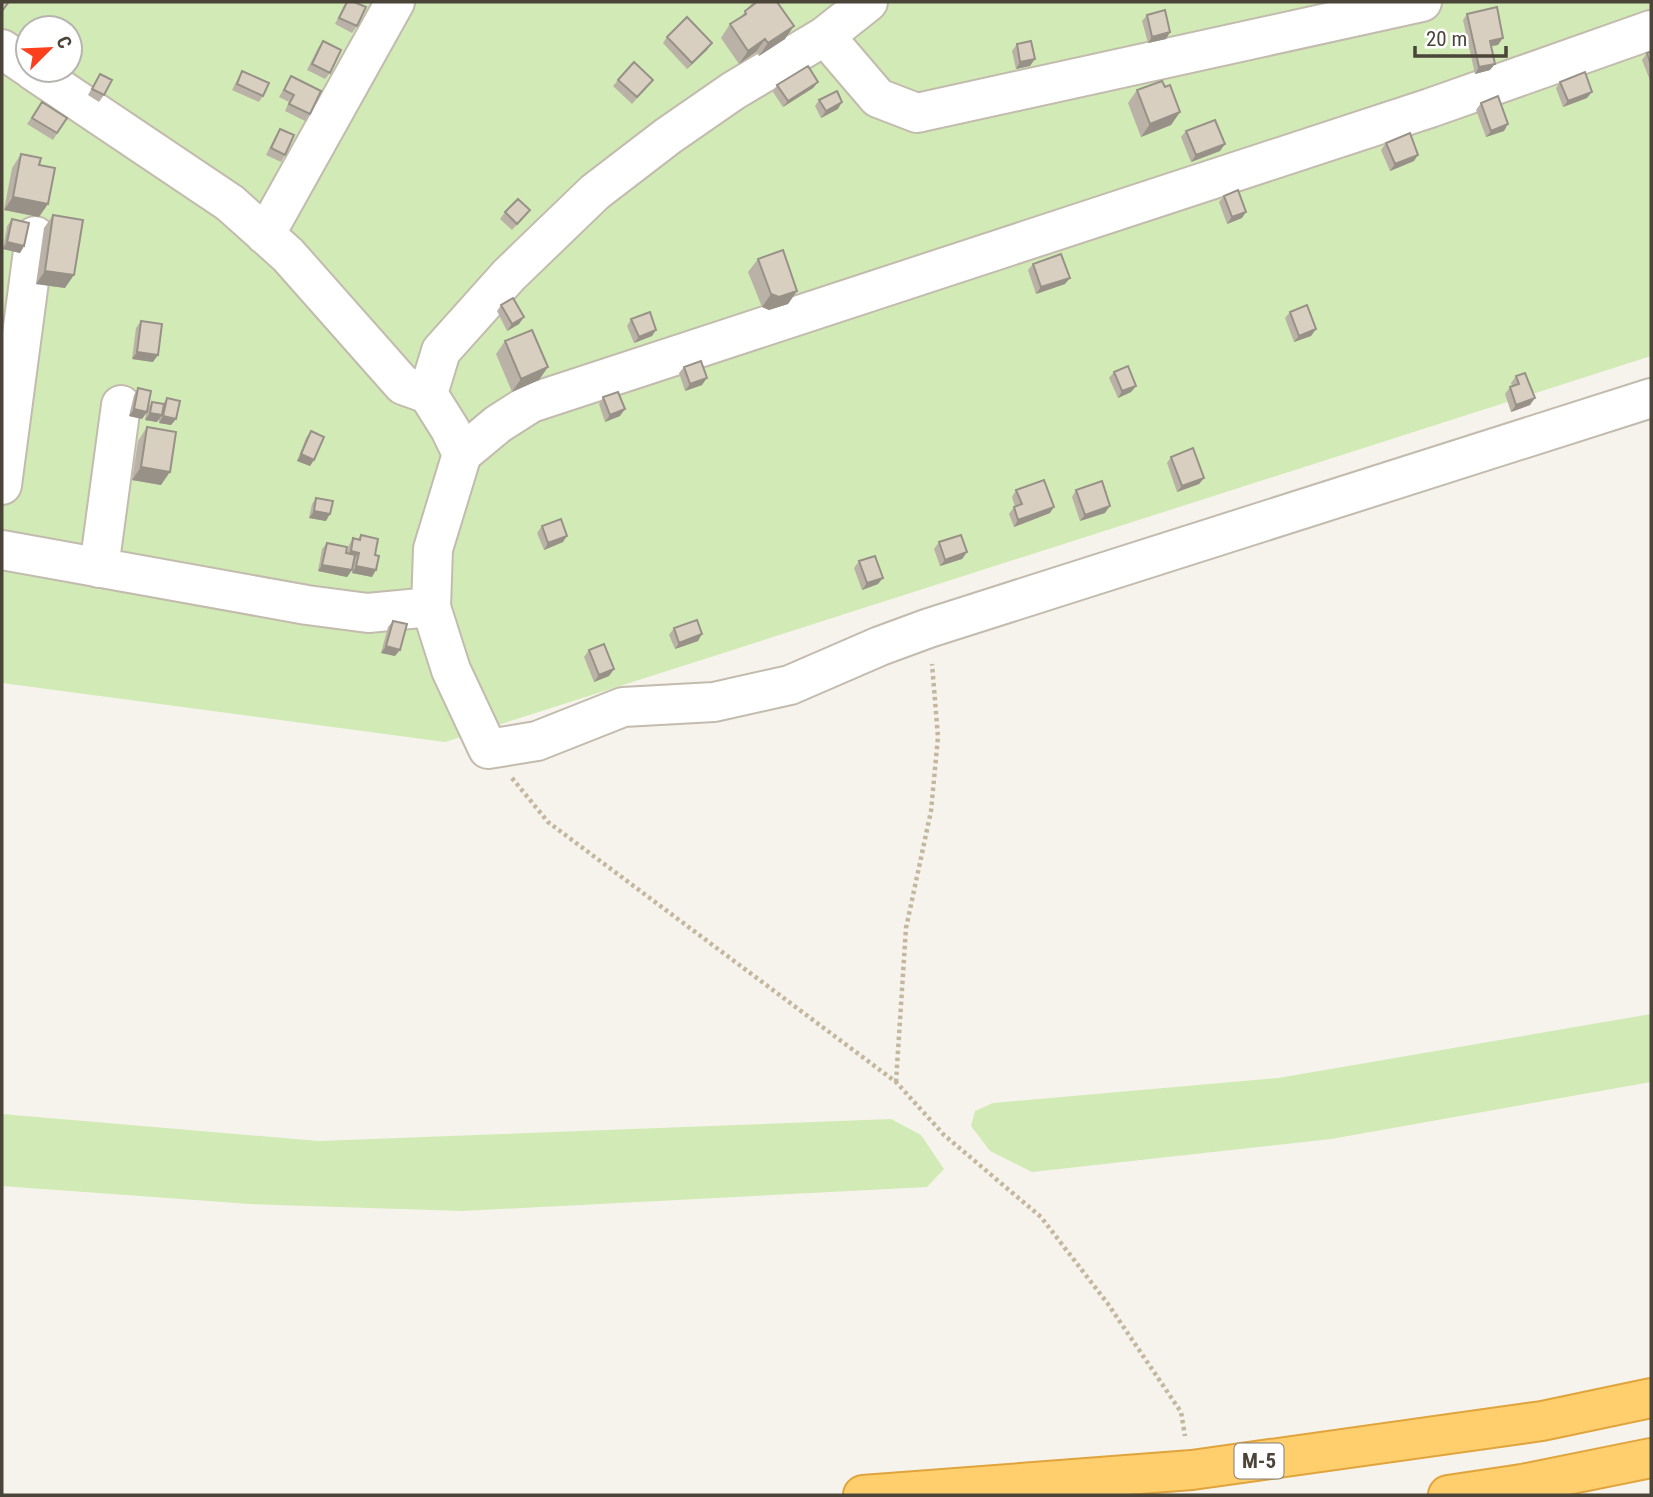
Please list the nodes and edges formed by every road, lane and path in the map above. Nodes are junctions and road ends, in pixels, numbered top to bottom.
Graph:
1 (395, 2) edge
2 (868, 2) edge
3 (1422, 2) edge
4 (1651, 30) edge
5 (825, 36) junction
6 (52, 84) edge
7 (265, 235) junction
8 (35, 236) dead end
9 (428, 394) junction
10 (1651, 398) edge
11 (121, 405) dead end
12 (462, 454) junction
13 (2, 485) edge
14 (2, 550) edge
15 (99, 568) junction
16 (431, 607) junction
17 (929, 628) junction
18 (488, 749) junction
19 (896, 1082) junction
20 (1651, 1398) edge
21 (1651, 1458) edge
22 (1192, 1470) junction
23 (863, 1495) edge
24 (1448, 1495) edge

1 - 7 lane
2 - 5 lane
3 - 5 lane
4 - 12 lane
5 - 9 lane
6 - 7 lane
7 - 9 lane
8 - 13 lane
9 - 12 lane
10 - 17 lane
11 - 15 lane
12 - 16 lane
14 - 15 lane
15 - 16 lane
16 - 18 lane
17 - 18 lane
17 - 19 path
18 - 19 path
19 - 22 path
20 - 22 highway, М-5
21 - 24 highway
22 - 23 highway, М-5

